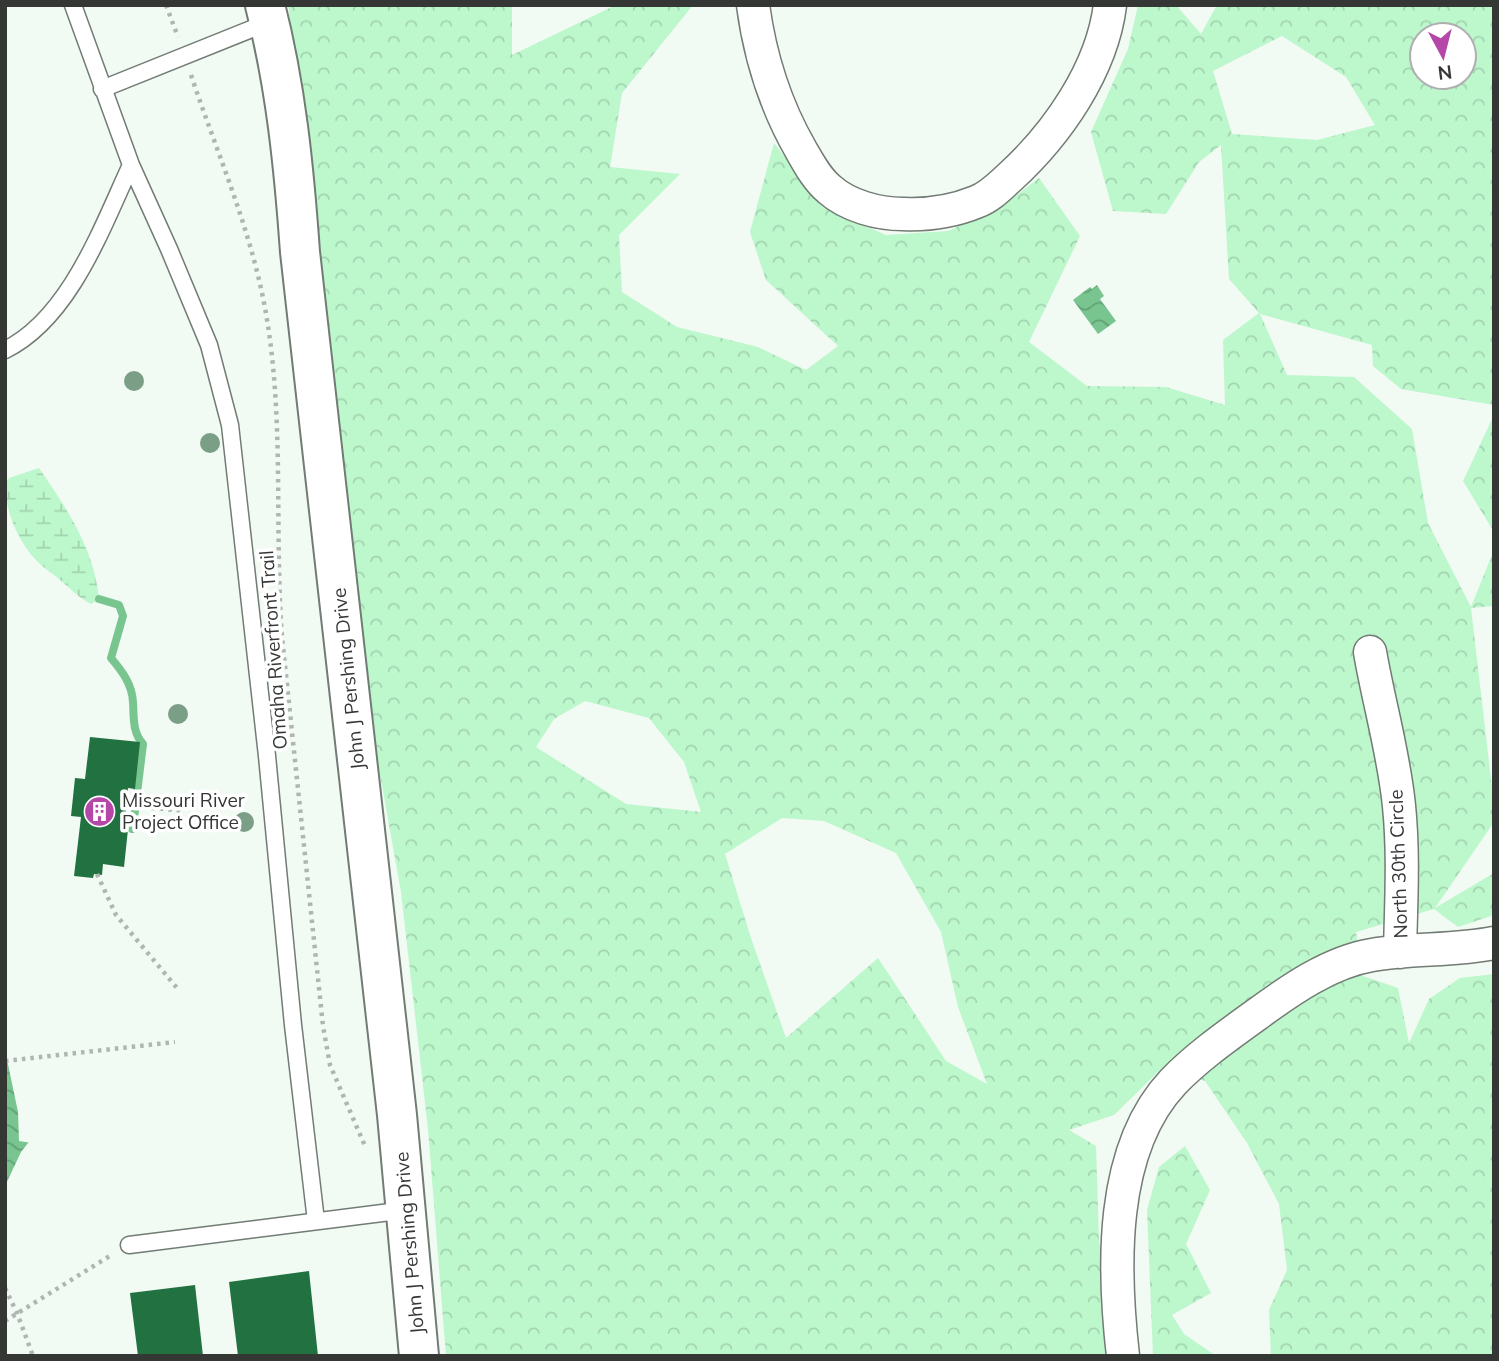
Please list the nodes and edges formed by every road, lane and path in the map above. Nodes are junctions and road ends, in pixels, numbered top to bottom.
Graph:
1 (72, 5) edge
2 (166, 5) edge
3 (753, 5) edge
4 (1110, 5) edge
5 (267, 14) edge
6 (185, 57) junction
7 (102, 89) junction
8 (131, 165) junction
9 (5, 350) edge
10 (1370, 652) dead end
11 (126, 806) dead end
12 (183, 811) dead end
13 (97, 874) dead end
14 (1494, 943) edge
15 (1400, 952) junction
16 (177, 988) dead end
17 (174, 1042) dead end
18 (5, 1061) edge
19 (366, 1148) dead end
20 (406, 1210) junction
21 (316, 1221) junction
22 (129, 1245) joint
23 (5, 1288) edge
24 (17, 1313) junction
25 (5, 1321) edge
26 (33, 1356) edge
27 (419, 1356) edge
28 (1122, 1356) edge

1 - 7 lane
2 - 6 path, Omaha Riverfront Trail
3 - 4 street
5 - 6 lane
5 - 20 street, John J Pershing Drive
6 - 7 lane
6 - 19 path, Omaha Riverfront Trail
7 - 8 lane
8 - 9 lane
8 - 21 lane
10 - 15 street, North 30th Circle
11 - 12 path
13 - 16 path
14 - 15 street
15 - 28 street
17 - 18 path
20 - 21 lane
20 - 27 street, John J Pershing Drive
21 - 22 lane
22 - 24 path
23 - 24 path
24 - 25 path
24 - 26 path

